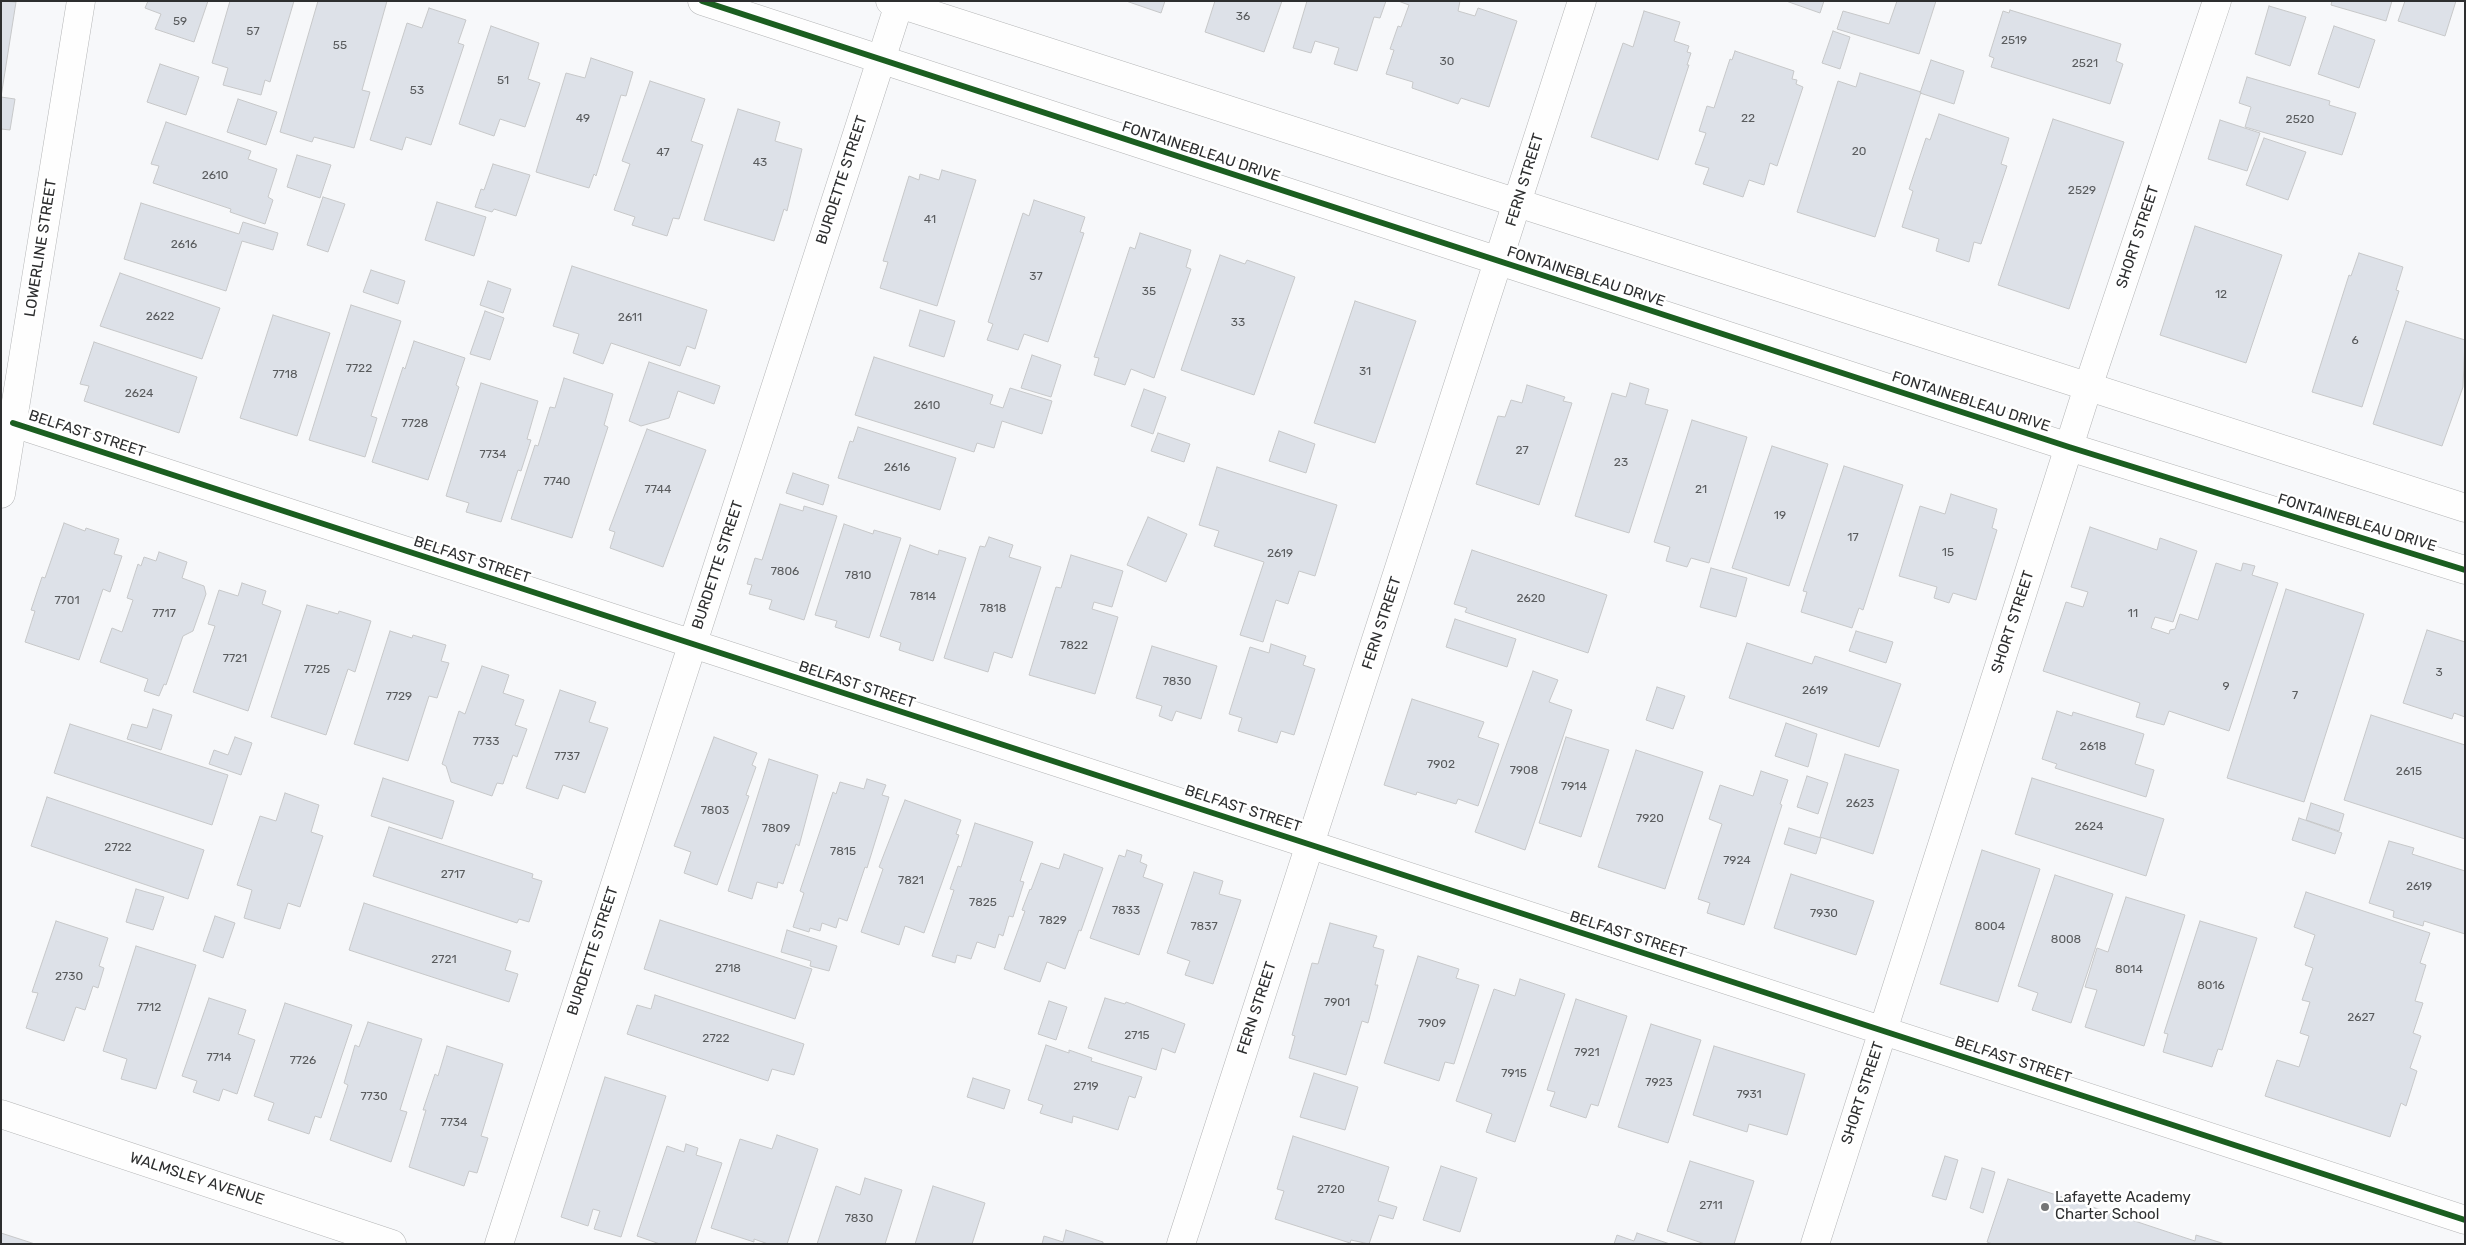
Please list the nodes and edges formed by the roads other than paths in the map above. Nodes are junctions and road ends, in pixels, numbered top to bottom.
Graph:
1 (81, 1) edge
2 (702, 1) edge
3 (1582, 1) edge
4 (2217, 1) edge
5 (896, 2) edge
6 (880, 60) junction
7 (1518, 202) junction
8 (1499, 262) junction
9 (2088, 387) junction
10 (13, 423) junction
11 (2070, 447) junction
12 (1, 494) edge
13 (2465, 508) edge
14 (2465, 570) edge
15 (692, 644) junction
16 (1310, 844) junction
17 (1883, 1031) junction
18 (1, 1114) edge
19 (2465, 1220) edge
20 (392, 1244) edge
21 (499, 1244) edge
22 (1180, 1244) edge
23 (1814, 1244) edge

1 - 10 street, LOWERLINE STREET
2 - 6 street, FONTAINEBLEAU DRIVE
3 - 7 street, FERN STREET
4 - 9 street, SHORT STREET
5 - 6 street, BURDETTE STREET
5 - 7 street
6 - 8 street, FONTAINEBLEAU DRIVE
6 - 15 street, BURDETTE STREET
7 - 8 street, FERN STREET
7 - 9 street
8 - 11 street, FONTAINEBLEAU DRIVE
8 - 16 street, FERN STREET
9 - 11 street, SHORT STREET
9 - 13 street
10 - 12 street, LOWERLINE STREET
10 - 15 street, BELFAST STREET
11 - 14 street, FONTAINEBLEAU DRIVE
11 - 17 street, SHORT STREET
15 - 16 street, BELFAST STREET
15 - 21 street, BURDETTE STREET
16 - 17 street, BELFAST STREET
16 - 22 street, FERN STREET
17 - 19 street, BELFAST STREET
17 - 23 street, SHORT STREET
18 - 20 street, WALMSLEY AVENUE

